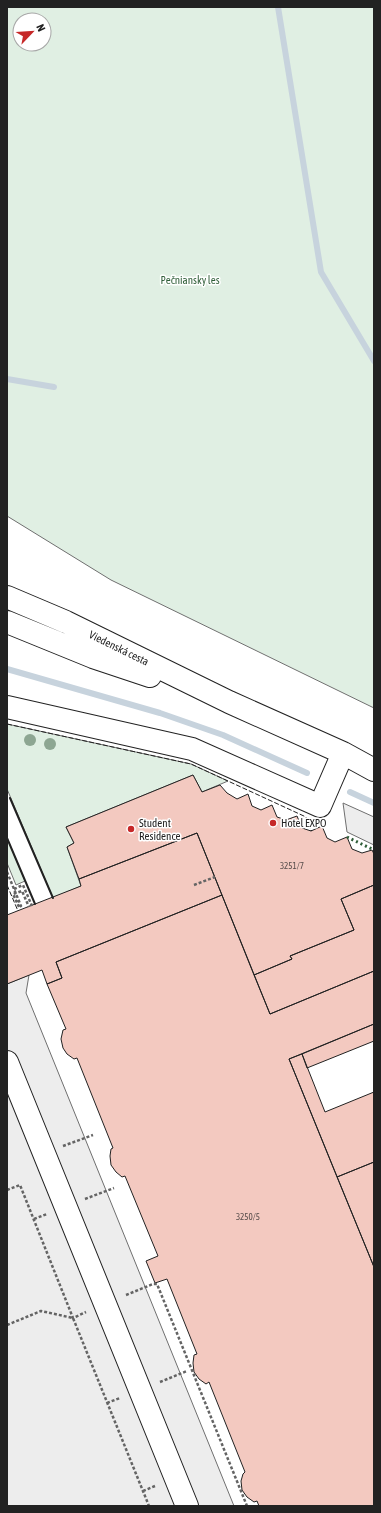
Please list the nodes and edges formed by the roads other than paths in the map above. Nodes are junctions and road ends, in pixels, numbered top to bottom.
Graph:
1 (7, 597) edge
2 (7, 622) edge
3 (229, 702) junction
4 (7, 707) edge
5 (342, 753) junction
6 (374, 770) edge
7 (7, 1062) edge
8 (187, 1506) edge

1 - 3 street, Viedenská cesta
2 - 3 street, Viedenská cesta
3 - 5 street, Viedenská cesta
4 - 5 street
5 - 6 street, Viedenská cesta
7 - 8 street

